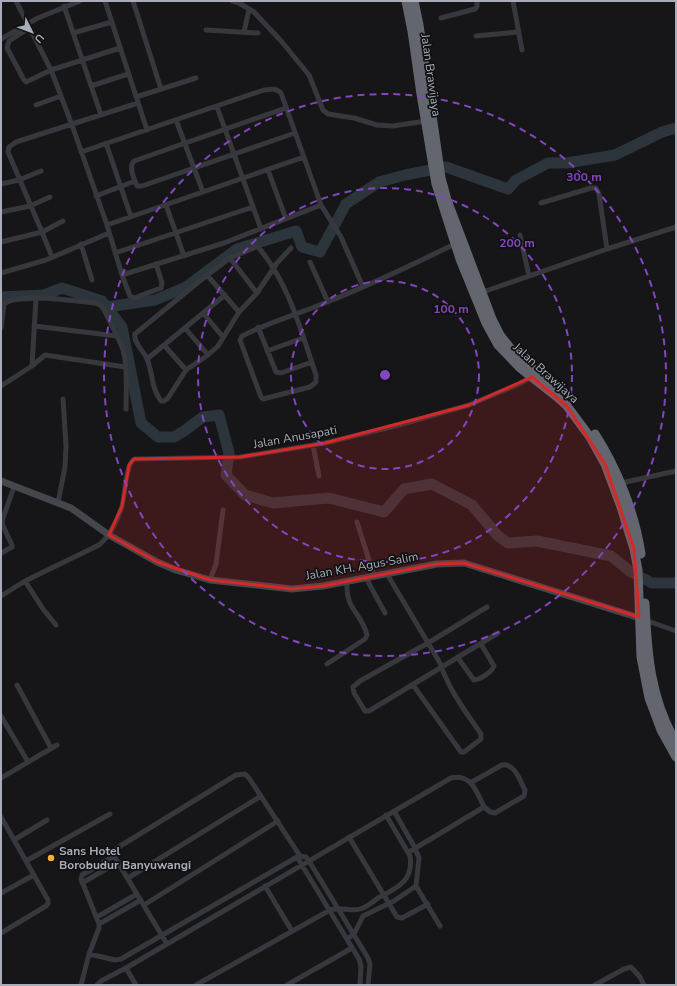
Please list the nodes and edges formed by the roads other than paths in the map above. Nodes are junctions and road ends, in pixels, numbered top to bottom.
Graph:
1 (16, 1) edge
2 (80, 1) edge
3 (105, 1) edge
4 (134, 1) edge
5 (232, 1) edge
6 (406, 1) edge
7 (414, 1) edge
8 (477, 1) edge
9 (513, 1) edge
10 (239, 2) edge
11 (67, 4) edge
12 (249, 8) junction
13 (440, 18) dead end
14 (112, 22) junction
15 (28, 26) junction
16 (206, 30) dead end
17 (244, 32) junction
18 (518, 32) junction
19 (258, 33) dead end
20 (73, 34) junction
21 (476, 36) dead end
22 (1, 39) edge
23 (120, 48) junction
24 (522, 50) dead end
25 (82, 60) junction
26 (51, 70) junction
27 (128, 74) junction
28 (196, 78) dead end
29 (91, 86) junction
30 (161, 89) junction
31 (61, 96) junction
32 (136, 97) junction
33 (138, 103) junction
34 (36, 105) dead end
35 (217, 107) junction
36 (286, 108) junction
37 (101, 115) junction
38 (176, 120) junction
39 (426, 121) junction
40 (72, 125) junction
41 (147, 130) junction
42 (225, 130) junction
43 (295, 133) junction
44 (106, 143) junction
45 (184, 144) junction
46 (81, 152) junction
47 (234, 154) junction
48 (435, 156) junction
49 (304, 157) junction
50 (194, 168) junction
51 (268, 170) junction
52 (41, 171) dead end
53 (243, 178) junction
54 (438, 178) junction
55 (19, 180) junction
56 (135, 181) junction
57 (1, 184) edge
58 (121, 186) junction
59 (203, 192) junction
60 (96, 196) junction
61 (50, 197) dead end
62 (541, 203) dead end
63 (166, 205) junction
64 (321, 205) junction
65 (30, 206) junction
66 (253, 208) junction
67 (1, 212) edge
68 (131, 217) junction
69 (286, 219) junction
70 (63, 221) dead end
71 (108, 225) junction
72 (676, 227) edge
73 (261, 229) junction
74 (42, 232) junction
75 (109, 232) junction
76 (176, 233) junction
77 (520, 235) dead end
78 (1, 242) edge
79 (81, 244) junction
80 (455, 244) junction
81 (291, 248) dead end
82 (607, 249) junction
83 (115, 253) junction
84 (184, 256) junction
85 (52, 257) junction
86 (230, 258) junction
87 (310, 262) dead end
88 (156, 264) junction
89 (273, 268) junction
90 (1, 272) edge
91 (122, 275) junction
92 (206, 275) junction
93 (530, 276) junction
94 (92, 280) dead end
95 (363, 287) junction
96 (257, 293) junction
97 (478, 294) junction
98 (225, 295) junction
99 (36, 298) junction
100 (328, 302) junction
101 (239, 312) junction
102 (203, 313) junction
103 (295, 314) junction
104 (34, 326) junction
105 (258, 327) junction
106 (1, 328) edge
107 (185, 328) junction
108 (117, 336) junction
109 (224, 336) junction
110 (303, 338) junction
111 (164, 345) junction
112 (267, 350) junction
113 (33, 354) junction
114 (45, 355) junction
115 (208, 355) junction
116 (148, 359) junction
117 (312, 362) junction
118 (32, 366) junction
119 (125, 367) junction
120 (186, 370) junction
121 (534, 375) junction
122 (1, 386) edge
123 (63, 399) dead end
124 (126, 409) dead end
125 (312, 445) junction
126 (676, 471) edge
127 (319, 476) dead end
128 (1, 481) edge
129 (620, 483) junction
130 (14, 487) junction
131 (58, 503) junction
132 (223, 510) dead end
133 (357, 522) dead end
134 (109, 535) junction
135 (1, 553) edge
136 (640, 570) junction
137 (387, 574) junction
138 (370, 577) junction
139 (210, 580) junction
140 (25, 581) junction
141 (347, 582) junction
142 (1, 596) edge
143 (487, 607) dead end
144 (385, 613) dead end
145 (642, 619) junction
146 (56, 625) dead end
147 (676, 631) edge
148 (498, 633) dead end
149 (428, 643) junction
150 (481, 644) junction
151 (458, 658) junction
152 (327, 664) dead end
153 (441, 668) junction
154 (17, 685) dead end
155 (413, 685) junction
156 (1, 716) edge
157 (676, 742) edge
158 (57, 745) dead end
159 (51, 748) junction
160 (676, 757) edge
161 (28, 762) junction
162 (1, 778) edge
163 (472, 782) junction
164 (261, 796) junction
165 (484, 807) junction
166 (394, 811) junction
167 (110, 814) dead end
168 (386, 815) junction
169 (1, 817) edge
170 (48, 820) dead end
171 (278, 821) junction
172 (349, 837) junction
173 (14, 840) junction
174 (415, 848) junction
175 (409, 852) junction
176 (114, 856) junction
177 (298, 857) junction
178 (26, 861) junction
179 (309, 861) junction
180 (118, 862) junction
181 (302, 864) junction
182 (34, 875) junction
183 (128, 878) junction
184 (82, 883) junction
185 (265, 886) junction
186 (416, 886) junction
187 (1, 893) edge
188 (137, 894) junction
189 (383, 896) junction
190 (142, 903) junction
191 (388, 904) junction
192 (428, 904) junction
193 (337, 907) junction
194 (330, 910) junction
195 (359, 910) junction
196 (363, 916) junction
197 (97, 917) junction
198 (99, 924) junction
199 (440, 926) dead end
200 (292, 931) junction
201 (1, 933) edge
202 (354, 934) junction
203 (162, 936) junction
204 (347, 939) junction
205 (167, 944) junction
206 (352, 948) junction
207 (89, 954) junction
208 (126, 968) junction
209 (81, 985) edge
210 (97, 985) edge
211 (136, 985) edge
212 (196, 985) edge
213 (287, 985) edge
214 (360, 985) edge
215 (368, 985) edge
216 (595, 985) edge
217 (644, 985) edge

1 - 15 street
2 - 11 street
3 - 14 street
4 - 30 street
5 - 10 street
6 - 39 highway, Jalan Brawijaya
7 - 48 highway, Jalan Brawijaya
8 - 13 street
9 - 18 street
10 - 12 street
11 - 15 street
11 - 20 street
12 - 17 street
12 - 39 street
14 - 20 street
14 - 23 street
15 - 22 street
15 - 26 street
15 - 26 street
16 - 17 street
17 - 19 street
18 - 21 street
18 - 24 street
20 - 25 street
23 - 25 street
23 - 27 street
25 - 26 street
25 - 29 street
26 - 31 street
27 - 29 street
27 - 32 street
28 - 30 street
29 - 37 street
30 - 32 street
31 - 34 street
31 - 40 street
32 - 33 street
33 - 37 street
33 - 41 street
35 - 36 street
35 - 38 street
35 - 42 street
36 - 42 street
36 - 43 street
37 - 40 street
38 - 41 street
38 - 45 street
39 - 48 highway, Jalan Brawijaya
40 - 46 street
40 - 55 street
41 - 44 street
42 - 45 street
42 - 47 street
43 - 47 street
43 - 49 street
44 - 46 street
44 - 58 street
45 - 50 street
45 - 56 street
46 - 60 street
47 - 50 street
47 - 53 street
48 - 54 highway, Jalan Brawijaya
49 - 51 street
49 - 64 street
50 - 56 street
50 - 59 street
51 - 53 street
51 - 69 street
52 - 55 street
53 - 59 street
53 - 66 street
54 - 80 highway, Jalan Brawijaya
54 - 97 highway, Jalan Brawijaya
55 - 57 street
55 - 65 street
56 - 58 street
58 - 60 street
58 - 68 street
59 - 63 street
60 - 71 street
61 - 65 street
62 - 82 street
63 - 68 street
63 - 76 street
64 - 69 street
64 - 95 street
65 - 67 street
65 - 74 street
66 - 73 street
66 - 76 street
68 - 71 street
69 - 73 street
70 - 74 street
71 - 75 street
72 - 82 street
73 - 84 street
74 - 78 street
74 - 85 street
75 - 79 street
75 - 83 street
76 - 83 street
76 - 84 street
77 - 93 street
79 - 85 street
79 - 94 street
80 - 95 street
80 - 97 highway, Jalan Brawijaya
81 - 89 street
82 - 93 street
83 - 91 street
84 - 88 street
85 - 90 street
86 - 89 street
86 - 92 street
86 - 96 street
87 - 100 street
88 - 91 street
88 - 91 street
89 - 96 street
89 - 103 street
92 - 98 street
92 - 116 street
93 - 97 street
95 - 100 street
96 - 101 street
97 - 121 highway, Jalan Brawijaya
98 - 101 street
98 - 102 street
99 - 104 street
99 - 106 street
99 - 108 street
100 - 103 street
101 - 109 street
102 - 107 street
102 - 109 street
103 - 105 street
103 - 110 street
104 - 108 street
104 - 113 street
105 - 112 street
105 - 117 street
107 - 111 street
107 - 115 street
108 - 119 street
109 - 115 street
110 - 112 street
110 - 117 street
111 - 116 street
111 - 120 street
112 - 117 street
113 - 114 street
113 - 118 street
114 - 118 street
114 - 119 street
115 - 120 street
116 - 120 street
118 - 122 street
119 - 124 street
121 - 125 street, Jalan Anusapati
121 - 129 highway, Jalan Brawijaya
121 - 136 highway, Jalan Brawijaya
123 - 131 street
125 - 127 street
125 - 134 street, Jalan Anusapati
126 - 129 street
128 - 130 street, Jalan KH. Agus Salim
129 - 136 highway, Jalan Brawijaya
130 - 131 street, Jalan KH. Agus Salim
130 - 135 street
131 - 134 street, Jalan KH. Agus Salim
132 - 139 street
133 - 138 street
134 - 139 street, Jalan KH. Agus Salim
134 - 140 street
136 - 145 highway, Jalan Brawijaya
137 - 138 street, Jalan KH. Agus Salim
137 - 145 street, Jalan KH. Agus Salim
137 - 149 street
138 - 141 street, Jalan KH. Agus Salim
138 - 144 street
139 - 141 street, Jalan KH. Agus Salim
140 - 142 street
140 - 146 street
141 - 152 street
143 - 149 street
145 - 147 street
145 - 157 highway, Jalan Brawijaya
145 - 160 highway, Jalan Brawijaya
148 - 150 street
149 - 153 street
149 - 155 street
150 - 151 street
150 - 151 street
151 - 153 street
153 - 155 street
153 - 155 street
154 - 159 street
156 - 161 street
158 - 159 street
159 - 161 street
161 - 162 street
163 - 165 street
163 - 165 street
163 - 166 street
164 - 171 street
164 - 176 street
164 - 183 street
165 - 174 street
166 - 168 street
166 - 174 street
167 - 178 street
168 - 172 street
168 - 175 street
169 - 173 street
170 - 173 street
171 - 177 street
171 - 190 street
172 - 179 street
172 - 189 street
173 - 178 street
174 - 175 street
174 - 186 street
175 - 189 street
176 - 180 street
176 - 184 street
177 - 179 street
177 - 181 street
177 - 203 street
178 - 182 street
179 - 181 street
179 - 193 street
180 - 183 street
180 - 184 street
181 - 185 street
181 - 194 street
182 - 187 street
182 - 201 street
183 - 188 street
184 - 197 street
185 - 200 street
185 - 205 street
186 - 191 street
186 - 192 street
188 - 190 street
188 - 197 street
189 - 191 street
189 - 195 street
190 - 198 street
190 - 203 street
191 - 192 street
191 - 196 street
192 - 199 street
193 - 194 street
193 - 195 street
193 - 202 street
194 - 200 street
194 - 204 street
195 - 196 street
196 - 202 street
197 - 198 street
198 - 207 street
200 - 212 street
202 - 204 street
202 - 215 street
203 - 205 street
203 - 207 street
204 - 206 street
205 - 208 street
206 - 213 street
206 - 214 street
207 - 209 street
208 - 210 street
208 - 211 street
216 - 217 street

